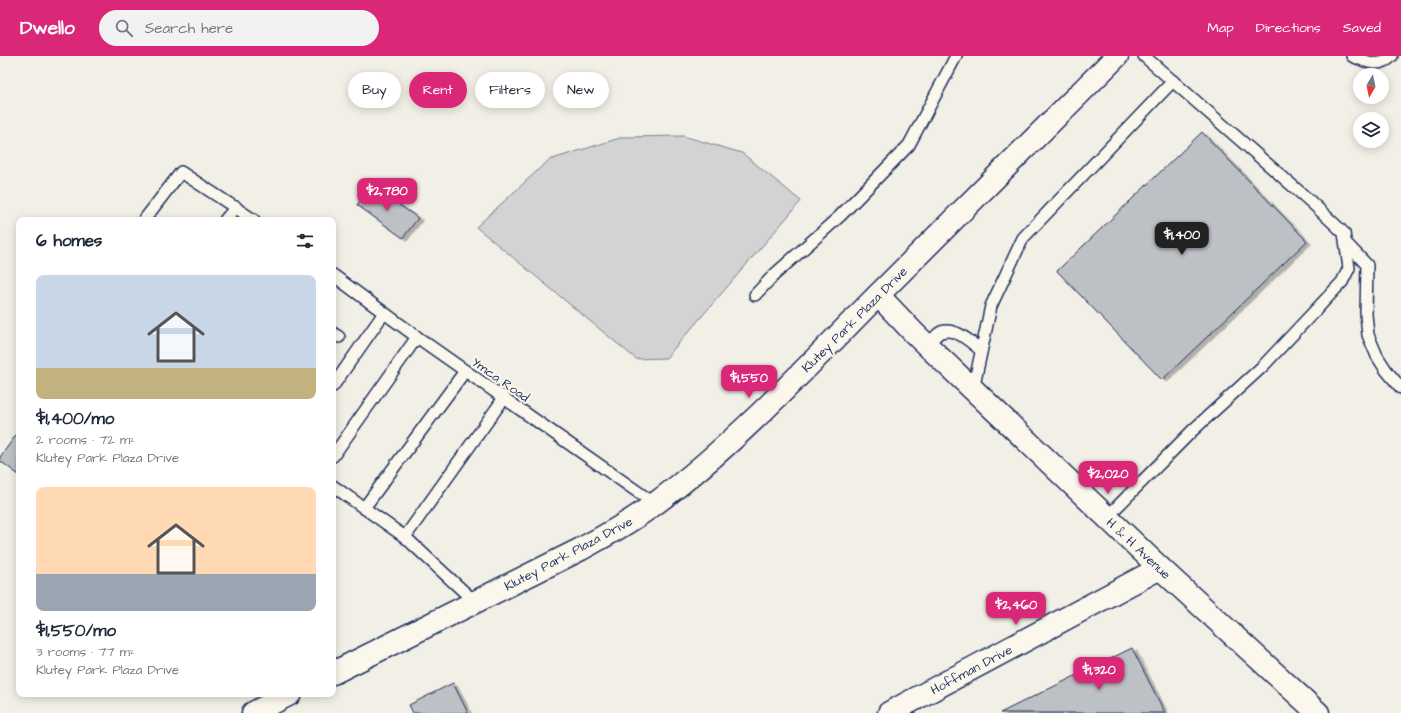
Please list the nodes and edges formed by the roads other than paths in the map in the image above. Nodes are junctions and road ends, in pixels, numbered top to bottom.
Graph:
1 (956, 56) edge
2 (1144, 56) edge
3 (1352, 56) edge
4 (1392, 56) edge
5 (1114, 57) edge
6 (1174, 81) junction
7 (236, 207) junction
8 (146, 217) edge
9 (228, 217) edge
10 (250, 217) edge
11 (1346, 244) junction
12 (336, 277) edge
13 (755, 295) dead end
14 (878, 295) junction
15 (384, 313) junction
16 (417, 337) junction
17 (927, 346) junction
18 (981, 350) junction
19 (465, 371) junction
20 (336, 382) edge
21 (1401, 388) edge
22 (973, 390) junction
23 (504, 398) junction
24 (336, 452) edge
25 (336, 488) edge
26 (655, 504) junction
27 (364, 508) junction
28 (1107, 517) junction
29 (405, 536) junction
30 (1160, 568) junction
31 (475, 602) junction
32 (336, 672) edge
33 (284, 697) edge
34 (252, 713) edge
35 (889, 713) edge
36 (1318, 713) edge

1 - 13 lane
2 - 6 lane
3 - 4 lane
5 - 14 street, Klutey Park Plaza Drive
6 - 11 lane
6 - 18 lane
7 - 8 lane
7 - 9 lane
7 - 10 lane
11 - 21 lane
11 - 28 lane
12 - 15 lane, Ymca Road
14 - 17 street, H & H Avenue
14 - 26 street, Klutey Park Plaza Drive
15 - 16 lane, Ymca Road
15 - 20 lane
16 - 19 lane, Ymca Road
16 - 24 lane
17 - 18 lane
17 - 22 street, H & H Avenue
18 - 22 lane
19 - 23 lane, Ymca Road
19 - 27 lane
22 - 28 street, H & H Avenue
23 - 26 lane, Ymca Road
23 - 29 lane
25 - 27 lane
26 - 31 street, Klutey Park Plaza Drive
27 - 29 lane
28 - 30 street, H & H Avenue
29 - 31 lane
30 - 35 street, Hoffman Drive
30 - 36 street, H & H Avenue
31 - 32 street, Klutey Park Plaza Drive
33 - 34 street

